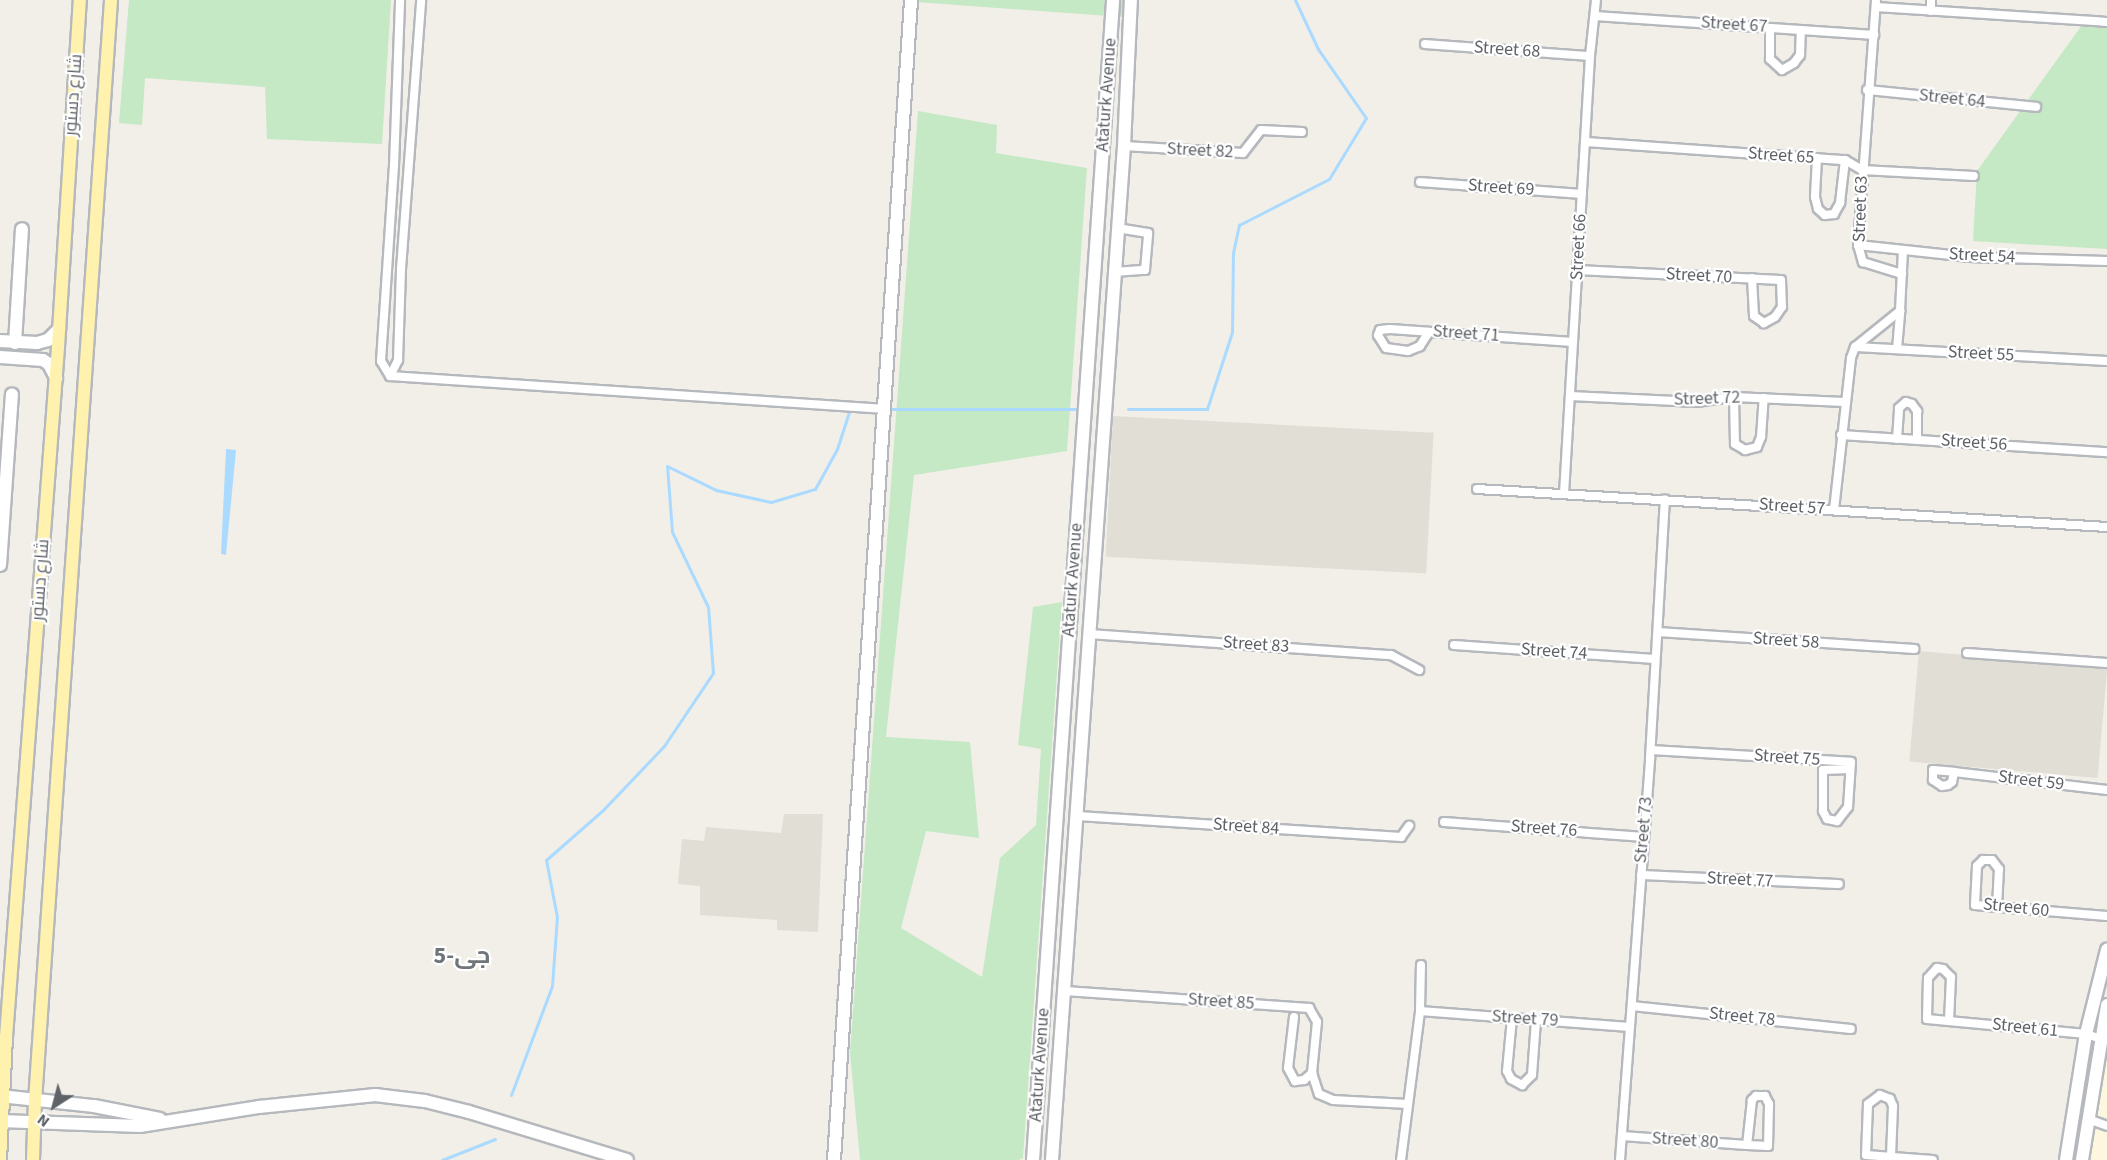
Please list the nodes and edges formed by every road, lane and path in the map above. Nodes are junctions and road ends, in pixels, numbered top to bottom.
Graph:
1 (80, 0) edge
2 (111, 0) edge
3 (400, 0) edge
4 (421, 0) edge
5 (911, 0) edge
6 (1113, 0) edge
7 (1131, 0) edge
8 (1596, 0) edge
9 (1931, 0) edge
10 (1876, 4) edge
11 (1931, 11) junction
12 (1595, 16) junction
13 (2107, 22) edge
14 (1770, 28) junction
15 (1801, 30) junction
16 (1874, 35) junction
17 (1425, 44) dead end
18 (1590, 56) junction
19 (1867, 90) junction
20 (2036, 107) dead end
21 (1302, 132) dead end
22 (1586, 142) junction
23 (394, 143) junction
24 (411, 145) junction
25 (1124, 146) junction
26 (1817, 158) junction
27 (1845, 160) junction
28 (394, 166) junction
29 (410, 166) junction
30 (1862, 170) junction
31 (1974, 176) dead end
32 (1420, 182) dead end
33 (1582, 194) junction
34 (1118, 228) junction
35 (22, 229) dead end
36 (1858, 245) junction
37 (1903, 250) junction
38 (2107, 261) edge
39 (1577, 270) junction
40 (1114, 272) junction
41 (1902, 274) junction
42 (1752, 279) junction
43 (1900, 311) junction
44 (59, 329) junction
45 (1429, 332) junction
46 (0, 341) edge
47 (1573, 342) junction
48 (15, 343) junction
49 (1855, 347) junction
50 (1897, 349) junction
51 (0, 357) edge
52 (2107, 361) edge
53 (390, 376) junction
54 (56, 378) junction
55 (12, 394) dead end
56 (1570, 396) junction
57 (1734, 397) junction
58 (1764, 398) junction
59 (1844, 402) junction
60 (882, 409) junction
61 (1841, 435) junction
62 (1897, 439) junction
63 (1917, 440) junction
64 (2107, 452) edge
65 (1477, 489) dead end
66 (1564, 494) junction
67 (1665, 499) junction
68 (1834, 510) junction
69 (2107, 527) edge
70 (0, 565) edge
71 (1072, 591) junction
72 (1092, 591) junction
73 (1658, 632) junction
74 (1089, 634) junction
75 (1454, 645) dead end
76 (1914, 649) dead end
77 (1967, 653) dead end
78 (1655, 659) junction
79 (2107, 663) edge
80 (1419, 670) dead end
81 (1650, 750) junction
82 (1850, 769) junction
83 (1954, 772) dead end
84 (2107, 790) edge
85 (1078, 816) junction
86 (1444, 822) dead end
87 (1410, 826) dead end
88 (1644, 837) junction
89 (1641, 875) junction
90 (1839, 884) dead end
91 (1997, 907) junction
92 (2107, 916) edge
93 (2107, 950) edge
94 (1421, 965) dead end
95 (1065, 991) junction
96 (2107, 1005) edge
97 (1632, 1006) junction
98 (1420, 1011) junction
99 (1294, 1017) dead end
100 (1512, 1018) junction
101 (1536, 1020) junction
102 (1950, 1021) junction
103 (1629, 1026) junction
104 (1851, 1029) dead end
105 (2086, 1034) junction
106 (2101, 1039) junction
107 (1312, 1073) junction
108 (2, 1096) edge
109 (35, 1101) junction
110 (1408, 1104) junction
111 (2088, 1119) junction
112 (164, 1120) junction
113 (1, 1121) edge
114 (36, 1122) junction
115 (2107, 1126) edge
116 (1623, 1136) junction
117 (1747, 1145) junction
118 (1891, 1156) junction
119 (0, 1160) edge
120 (33, 1160) edge
121 (627, 1160) edge
122 (834, 1160) edge
123 (1033, 1160) edge
124 (1052, 1160) edge
125 (1401, 1160) edge
126 (1620, 1160) edge
127 (1933, 1160) edge
128 (2066, 1160) edge
129 (2082, 1160) edge

1 - 44 main road, شارع دستور
2 - 109 main road, شارع دستور
3 - 23 street
4 - 24 street
5 - 60 street
6 - 71 street, Ataturk Avenue
7 - 25 street, Ataturk Avenue
8 - 12 street, Street 66
9 - 11 street
10 - 11 street
10 - 16 street, Street 63
11 - 13 street
12 - 14 street, Street 67
12 - 18 street, Street 66
14 - 15 street, Street 67
14 - 15 street
15 - 16 street, Street 67
16 - 19 street, Street 63
17 - 18 street, Street 68
18 - 22 street, Street 66
19 - 20 street, Street 64
19 - 30 street, Street 63
21 - 25 street, Street 82
22 - 26 street, Street 65
22 - 33 street, Street 66
23 - 24 street
23 - 28 street
24 - 29 street
25 - 34 street, Ataturk Avenue
26 - 27 street, Street 65
26 - 27 street
27 - 30 street, Street 65
28 - 29 street
28 - 53 street
29 - 53 street
30 - 31 street, Street 65
30 - 36 street, Street 63
32 - 33 street, Street 69
33 - 39 street, Street 66
34 - 40 street, Ataturk Avenue
34 - 40 street
35 - 48 street
36 - 37 street, Street 54
36 - 41 street, Street 63
37 - 38 street, Street 54
37 - 41 street
39 - 42 street, Street 70
39 - 47 street, Street 66
40 - 72 street, Ataturk Avenue
41 - 43 street
42 - 42 street, Street 70
43 - 49 street
43 - 50 street
44 - 48 street
44 - 54 main road, شارع دستور
45 - 45 street, Street 71
45 - 47 street, Street 71
46 - 48 street
47 - 56 street, Street 66
49 - 50 street, Street 55
49 - 59 street
50 - 52 street, Street 55
51 - 54 street
53 - 60 street
54 - 108 main road, شارع دستور
55 - 70 street
56 - 57 street, Street 72
56 - 66 street, Street 66
57 - 58 street, Street 72
57 - 58 street
58 - 59 street, Street 72
59 - 61 street
60 - 122 street
61 - 62 street, Street 56
61 - 68 street
62 - 63 street, Street 56
62 - 63 street
63 - 64 street, Street 56
65 - 66 street, Street 57
66 - 67 street, Street 57
67 - 68 street, Street 57
67 - 73 street, Street 73
68 - 69 street, Street 57
71 - 72 street
71 - 123 street, Ataturk Avenue
72 - 74 street, Ataturk Avenue
73 - 76 street, Street 58
73 - 78 street, Street 73
74 - 80 street, Street 83
74 - 85 street, Ataturk Avenue
75 - 78 street, Street 74
77 - 79 street
78 - 81 street, Street 73
81 - 82 street, Street 75
81 - 88 street, Street 73
82 - 82 street
83 - 84 street, Street 59
85 - 87 street, Street 84
85 - 95 street, Ataturk Avenue
86 - 88 street, Street 76
88 - 89 street, Street 73
89 - 90 street, Street 77
89 - 97 street, Street 73
91 - 91 street, Street 60
91 - 92 street, Street 60
93 - 105 street
94 - 98 street
95 - 107 street, Street 85
95 - 124 street, Ataturk Avenue
96 - 106 street
97 - 103 street, Street 73
97 - 104 street, Street 78
98 - 100 street, Street 79
98 - 110 street
99 - 107 street
100 - 101 street, Street 79
100 - 101 street
101 - 103 street, Street 79
102 - 102 street, Street 61
102 - 105 street, Street 61
103 - 116 street, Street 73
105 - 106 street, Street 61
105 - 128 street
106 - 111 street
107 - 110 street
108 - 109 street
108 - 113 main road, شارع دستور
109 - 112 street
109 - 114 main road, شارع دستور
110 - 125 street
111 - 115 street
111 - 129 street
112 - 114 street
112 - 121 street
113 - 114 street
113 - 119 main road, شارع دستور
114 - 120 main road, شارع دستور
116 - 117 street, Street 80
116 - 126 street, Street 73
117 - 117 street, Street 80
118 - 118 street
118 - 127 street

